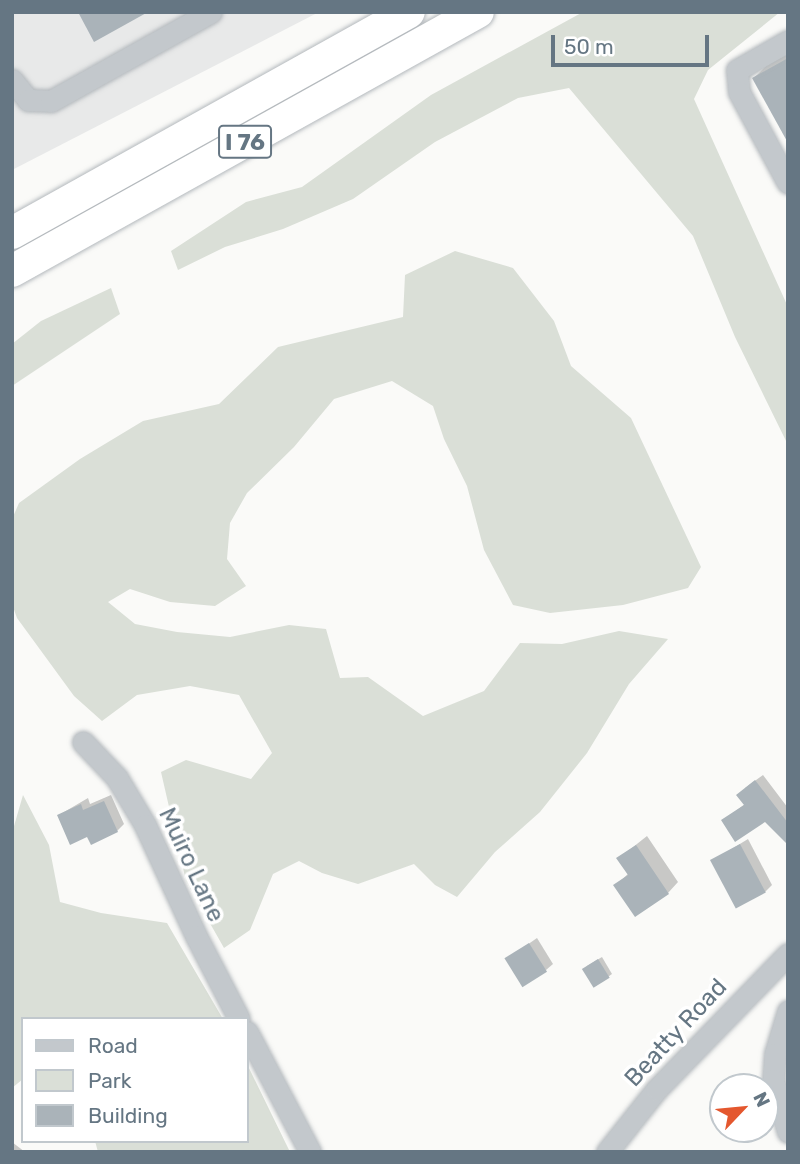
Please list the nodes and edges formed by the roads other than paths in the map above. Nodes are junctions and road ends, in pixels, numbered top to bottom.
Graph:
1 (211, 12) edge
2 (410, 12) edge
3 (478, 12) edge
4 (788, 41) edge
5 (12, 80) edge
6 (788, 183) edge
7 (12, 233) edge
8 (12, 271) edge
9 (83, 742) dead end
10 (788, 954) edge
11 (788, 1011) edge
12 (238, 1017) edge
13 (248, 1034) edge
14 (788, 1132) edge
15 (310, 1152) edge
16 (607, 1152) edge

1 - 5 street
2 - 7 highway, I 76
3 - 8 highway, I 76
4 - 6 street
9 - 12 street, Muiro Lane
10 - 16 street, Beatty Road
11 - 14 street
13 - 15 street

